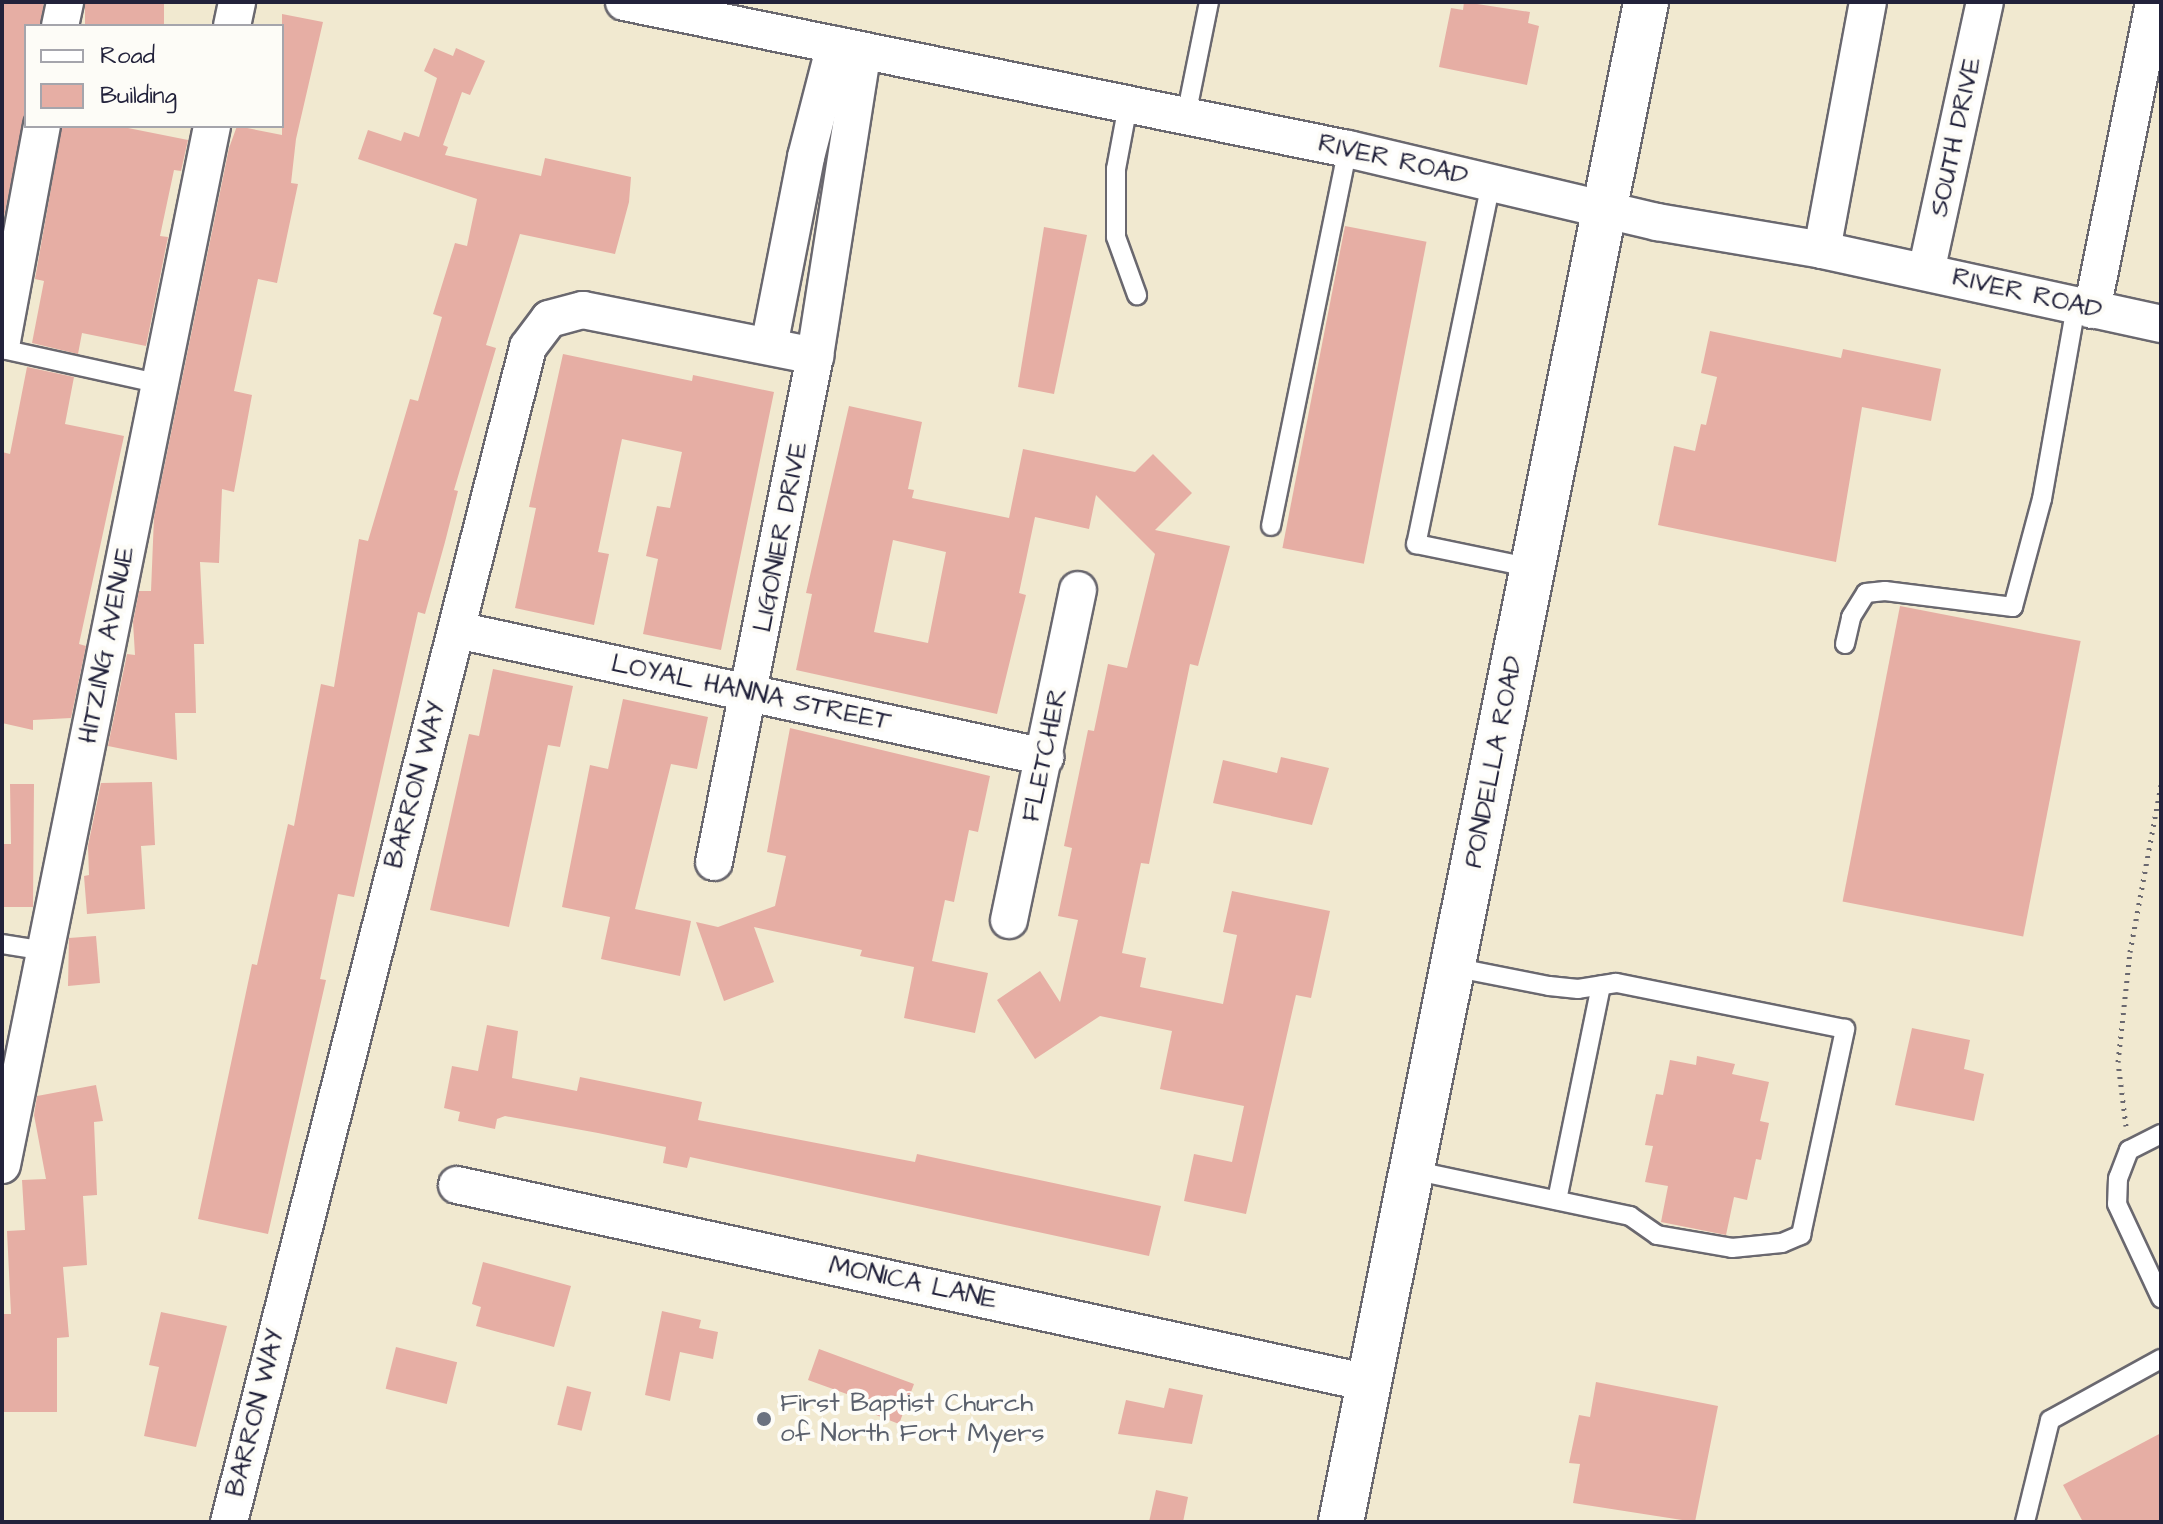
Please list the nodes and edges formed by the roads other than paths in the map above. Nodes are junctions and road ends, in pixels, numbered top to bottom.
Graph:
1 (65, 2) edge
2 (237, 2) edge
3 (624, 2) edge
4 (1209, 2) edge
5 (1646, 2) edge
6 (1868, 2) edge
7 (1985, 2) edge
8 (2154, 2) edge
9 (708, 10) edge
10 (60, 24) edge
11 (232, 24) edge
12 (849, 48) junction
13 (1128, 105) junction
14 (1186, 116) junction
15 (42, 128) edge
16 (212, 128) edge
17 (1348, 149) junction
18 (1491, 183) junction
19 (797, 204) junction
20 (1605, 210) junction
21 (838, 211) junction
22 (1822, 250) junction
23 (1926, 272) junction
24 (1137, 295) dead end
25 (2084, 308) junction
26 (2161, 324) edge
27 (2, 341) edge
28 (769, 346) junction
29 (2, 349) edge
30 (815, 356) junction
31 (156, 383) junction
32 (1271, 526) dead end
33 (1533, 568) junction
34 (1078, 590) dead end
35 (457, 630) junction
36 (1845, 644) dead end
37 (750, 693) junction
38 (1045, 757) junction
39 (714, 862) dead end
40 (1009, 920) dead end
41 (2, 944) edge
42 (45, 951) junction
43 (1452, 967) junction
44 (1601, 985) junction
45 (2161, 1134) edge
46 (2, 1165) edge
47 (1412, 1170) junction
48 (457, 1185) dead end
49 (1557, 1200) junction
50 (2161, 1298) edge
51 (2161, 1359) edge
52 (1369, 1383) junction
53 (229, 1522) edge
54 (1341, 1522) edge
55 (2025, 1522) edge

1 - 10 street
2 - 11 street
3 - 9 street, RIVER ROAD
4 - 14 lane
5 - 20 main road, PONDELLA ROAD
6 - 22 street
7 - 23 street, SOUTH DRIVE
8 - 25 street
9 - 12 street, RIVER ROAD
12 - 13 street, RIVER ROAD
12 - 19 street
12 - 21 street, LIGONIER DRIVE
13 - 14 street, RIVER ROAD
13 - 24 lane
14 - 17 street, RIVER ROAD
15 - 27 street
16 - 31 street, HITZING AVENUE
17 - 18 street, RIVER ROAD
17 - 32 lane
18 - 20 street, RIVER ROAD
18 - 33 lane
19 - 21 street
19 - 28 street
20 - 22 street, RIVER ROAD
20 - 33 main road, PONDELLA ROAD
21 - 30 street, LIGONIER DRIVE
22 - 23 street, RIVER ROAD
23 - 25 street, RIVER ROAD
25 - 26 street, RIVER ROAD
25 - 36 lane
28 - 30 street, BARRON WAY
28 - 35 street, BARRON WAY
29 - 31 lane
30 - 37 street, LIGONIER DRIVE
31 - 42 street, HITZING AVENUE
33 - 43 main road, PONDELLA ROAD
34 - 38 street, FLETCHER
35 - 37 street, LOYAL HANNA STREET
35 - 53 street, BARRON WAY
37 - 38 street, LOYAL HANNA STREET
37 - 39 street, LIGONIER DRIVE
38 - 40 street, FLETCHER
41 - 42 lane
42 - 46 street, HITZING AVENUE
43 - 44 lane
43 - 47 main road, PONDELLA ROAD
44 - 49 lane
44 - 49 lane
45 - 50 lane
47 - 49 lane
47 - 52 main road, PONDELLA ROAD
48 - 52 street, MONICA LANE
51 - 55 lane
52 - 54 main road, PONDELLA ROAD

